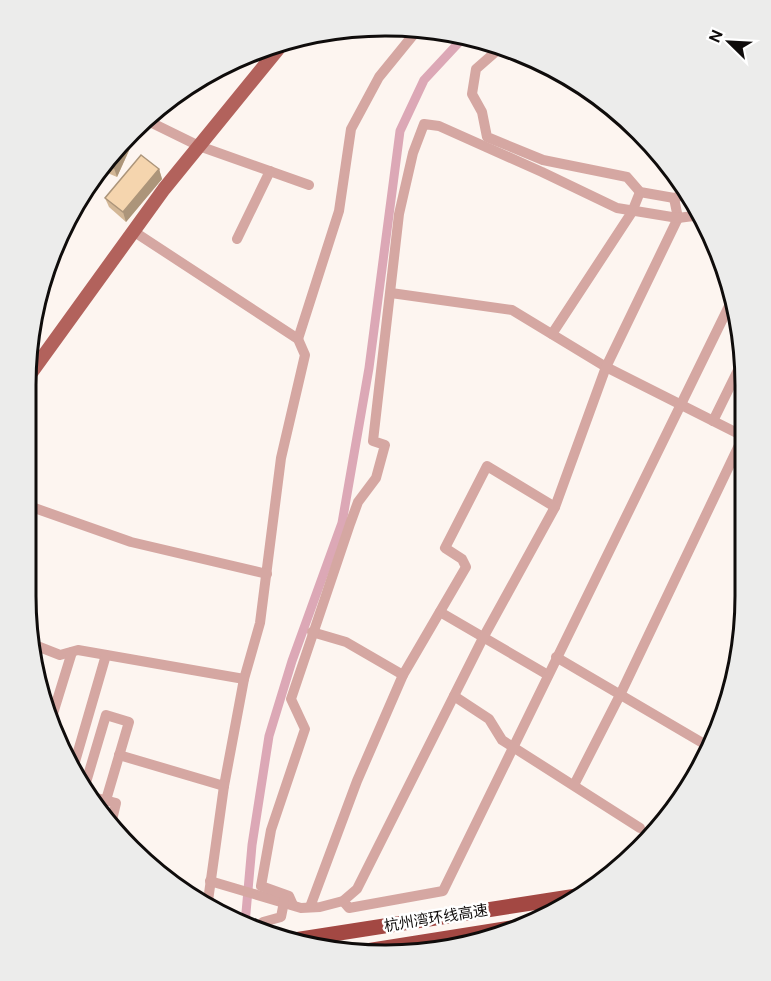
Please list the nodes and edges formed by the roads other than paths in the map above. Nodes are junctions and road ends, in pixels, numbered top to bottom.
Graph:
1 (411, 37) edge
2 (494, 54) edge
3 (273, 55) edge
4 (154, 124) edge
5 (199, 146) junction
6 (270, 171) junction
7 (309, 185) dead end
8 (682, 201) edge
9 (636, 202) junction
10 (676, 209) junction
11 (689, 212) edge
12 (133, 231) junction
13 (237, 239) dead end
14 (391, 293) junction
15 (727, 311) edge
16 (552, 334) junction
17 (298, 339) junction
18 (37, 365) edge
19 (606, 368) junction
20 (735, 377) edge
21 (680, 404) junction
22 (713, 421) junction
23 (735, 432) edge
24 (735, 453) edge
25 (555, 507) junction
26 (36, 509) edge
27 (267, 574) junction
28 (440, 612) junction
29 (312, 632) junction
30 (483, 638) junction
31 (40, 647) edge
32 (72, 652) junction
33 (106, 655) junction
34 (556, 657) junction
35 (403, 675) junction
36 (548, 675) junction
37 (244, 679) junction
38 (620, 695) junction
39 (454, 696) junction
40 (55, 708) edge
41 (702, 743) edge
42 (513, 746) junction
43 (119, 755) junction
44 (76, 758) edge
45 (87, 777) edge
46 (574, 785) junction
47 (224, 786) junction
48 (101, 799) edge
49 (106, 800) junction
50 (113, 814) edge
51 (640, 828) dead end
52 (210, 881) junction
53 (208, 896) edge
54 (559, 899) edge
55 (343, 901) junction
56 (289, 904) junction
57 (310, 907) junction
58 (263, 922) edge
59 (468, 935) edge
60 (313, 937) edge
61 (413, 944) edge

1 - 17 street
2 - 9 street
3 - 5 main road
4 - 5 street
5 - 6 street
5 - 12 main road
6 - 7 street
6 - 13 street
8 - 10 street
9 - 10 street
9 - 10 street
9 - 14 street
9 - 16 street
10 - 11 street
10 - 19 street
12 - 17 street
12 - 18 main road
14 - 16 street
14 - 29 street
15 - 21 street
16 - 19 street
17 - 27 street
19 - 21 street
19 - 25 street
20 - 22 street
21 - 22 street
21 - 34 street
22 - 23 street
24 - 38 street
25 - 28 street
25 - 30 street
26 - 27 street
27 - 37 street
28 - 30 street
28 - 35 street
29 - 35 street
29 - 56 street
30 - 36 street
30 - 39 street
31 - 32 street
32 - 33 street
32 - 40 street
33 - 37 street
33 - 44 street
34 - 36 street
34 - 38 street
35 - 57 street
36 - 42 street
37 - 47 street
38 - 41 street
38 - 46 street
39 - 42 street
39 - 55 street
42 - 46 street
42 - 55 street
43 - 45 street
43 - 47 street
43 - 49 street
46 - 51 street
47 - 52 street
48 - 49 street
49 - 50 street
52 - 53 street
52 - 56 street
54 - 60 highway, 杭州湾环线高速
55 - 57 street
56 - 57 street
56 - 58 street
59 - 61 highway, 杭州湾环线高速

